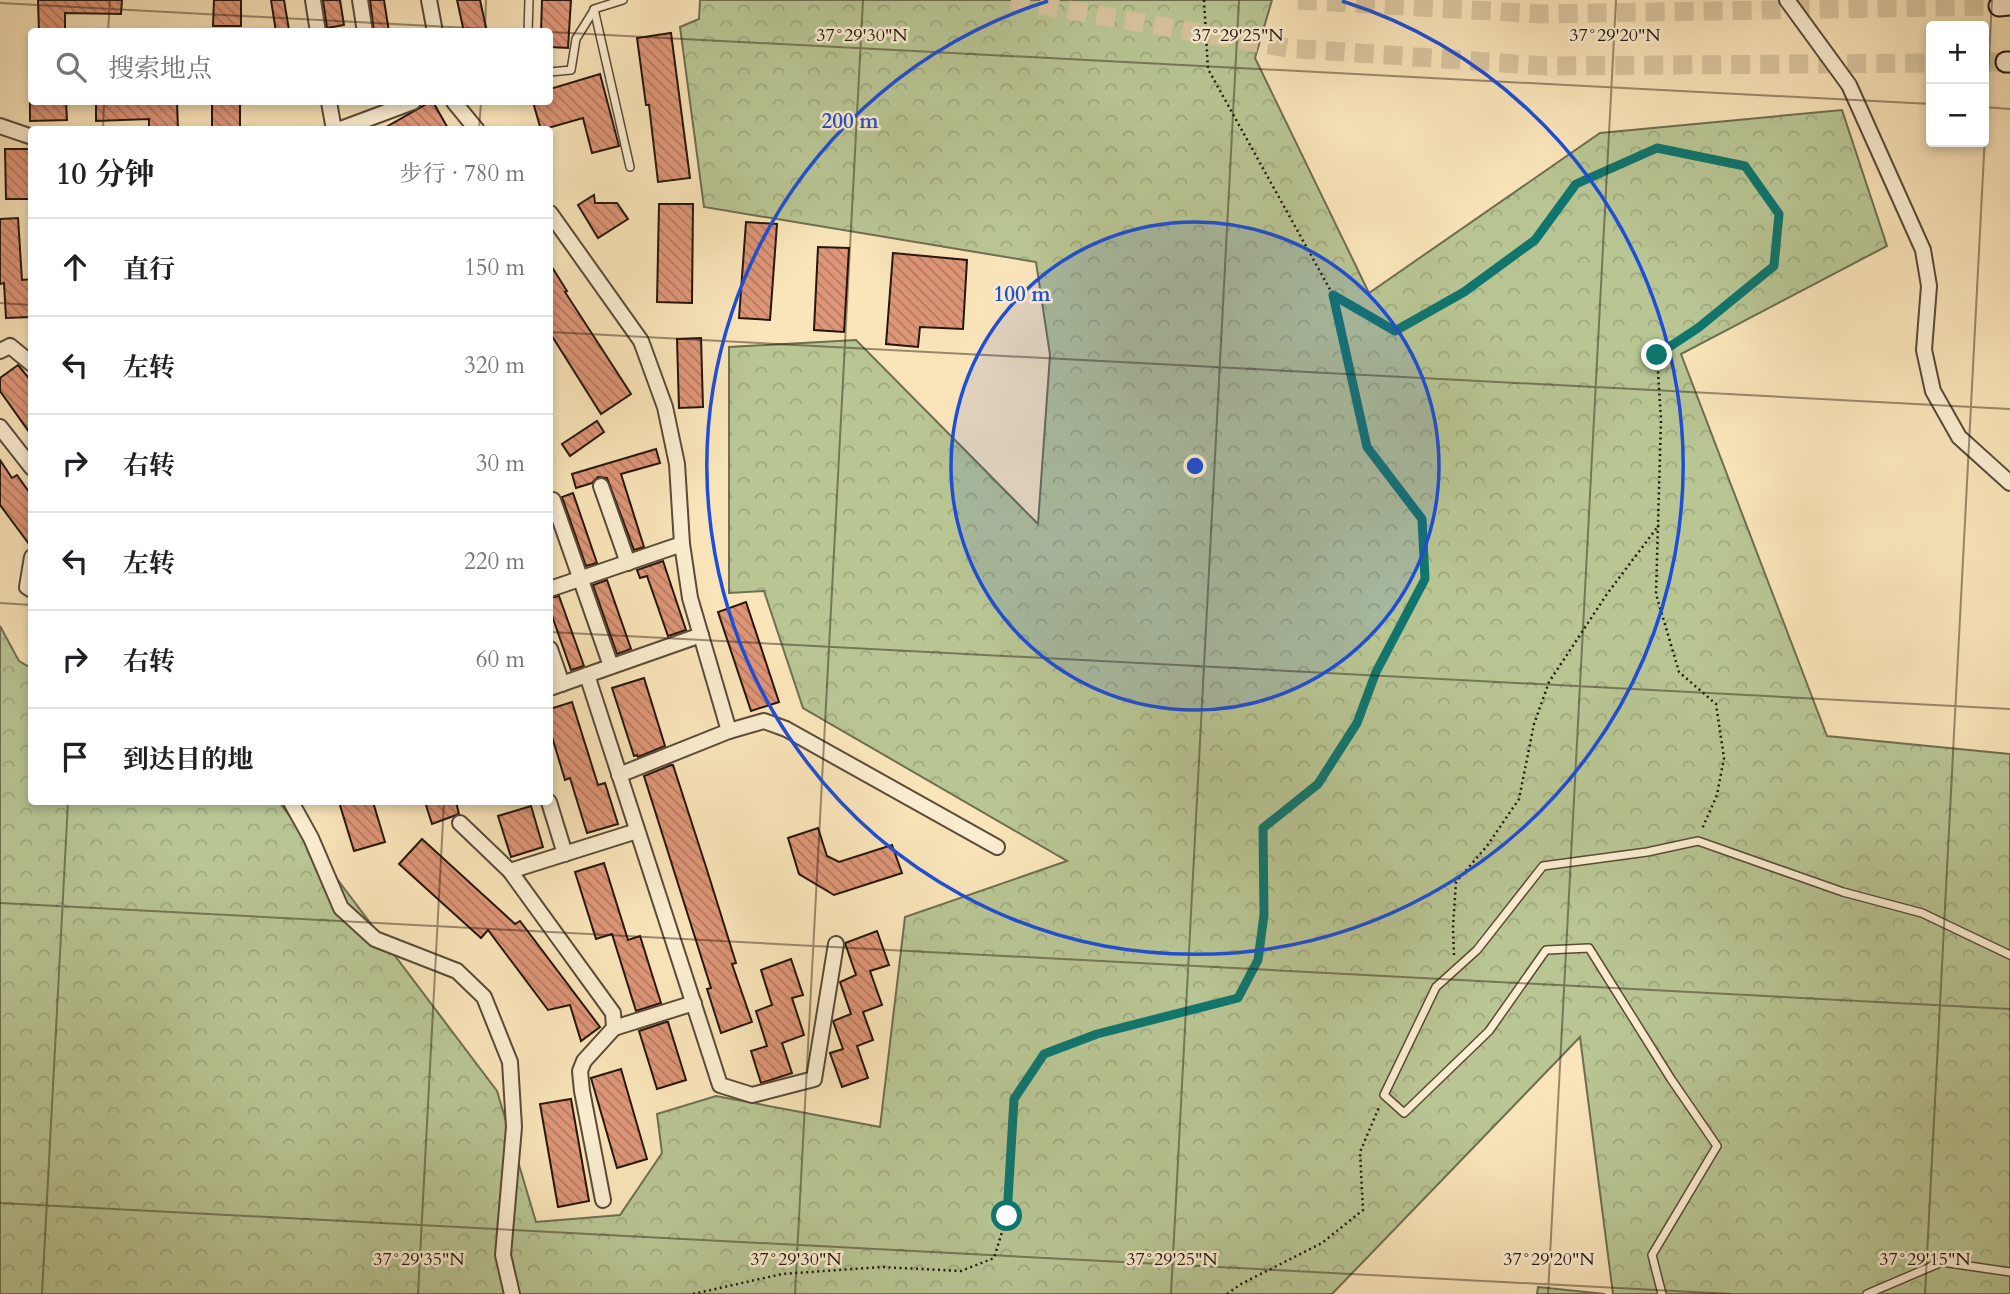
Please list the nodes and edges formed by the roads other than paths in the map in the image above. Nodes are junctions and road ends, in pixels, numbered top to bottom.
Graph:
1 (313, 0) edge
2 (360, 0) edge
3 (429, 0) edge
4 (529, 0) edge
5 (624, 0) edge
6 (1787, 0) edge
7 (594, 9) junction
8 (317, 28) edge
9 (364, 28) edge
10 (434, 28) edge
11 (528, 28) edge
12 (553, 72) edge
13 (330, 105) edge
14 (394, 105) edge
15 (456, 105) edge
16 (376, 108) edge
17 (0, 126) edge
18 (335, 126) edge
19 (343, 126) edge
20 (474, 126) edge
21 (28, 136) edge
22 (630, 167) dead end
23 (553, 217) edge
24 (0, 351) edge
25 (28, 361) edge
26 (0, 427) edge
27 (28, 463) edge
28 (2010, 483) edge
29 (601, 486) dead end
30 (553, 500) dead end
31 (682, 544) junction
32 (628, 562) junction
33 (580, 579) junction
34 (553, 588) edge
35 (701, 635) junction
36 (611, 666) junction
37 (553, 668) edge
38 (587, 675) junction
39 (556, 686) edge
40 (729, 731) junction
41 (619, 775) junction
42 (293, 805) edge
43 (550, 805) edge
44 (460, 823) dead end
45 (637, 831) junction
46 (998, 847) dead end
47 (565, 854) junction
48 (510, 871) junction
49 (836, 944) dead end
50 (2010, 955) edge
51 (694, 1003) junction
52 (614, 1028) junction
53 (603, 1200) dead end
54 (2010, 1272) edge
55 (512, 1294) edge
56 (1662, 1294) edge
57 (1867, 1294) edge

1 - 8 street
2 - 9 street
3 - 10 street
4 - 11 lane
5 - 7 lane
6 - 28 street
7 - 12 lane
7 - 22 lane
13 - 18 street
14 - 16 street
15 - 20 street
16 - 19 street
17 - 21 street
23 - 31 street
24 - 25 street
26 - 27 street
29 - 32 street
30 - 33 street
31 - 32 street
31 - 35 street
32 - 33 street
33 - 34 street
33 - 36 street
35 - 36 street
35 - 40 street
36 - 38 street
37 - 39 street
38 - 39 street
38 - 41 street
40 - 41 street
40 - 46 street
41 - 45 street
42 - 55 street
43 - 47 street
44 - 48 street
45 - 47 street
45 - 51 street
47 - 48 street
48 - 52 street
49 - 51 street
50 - 56 lane
51 - 52 street
52 - 53 street
54 - 57 lane

